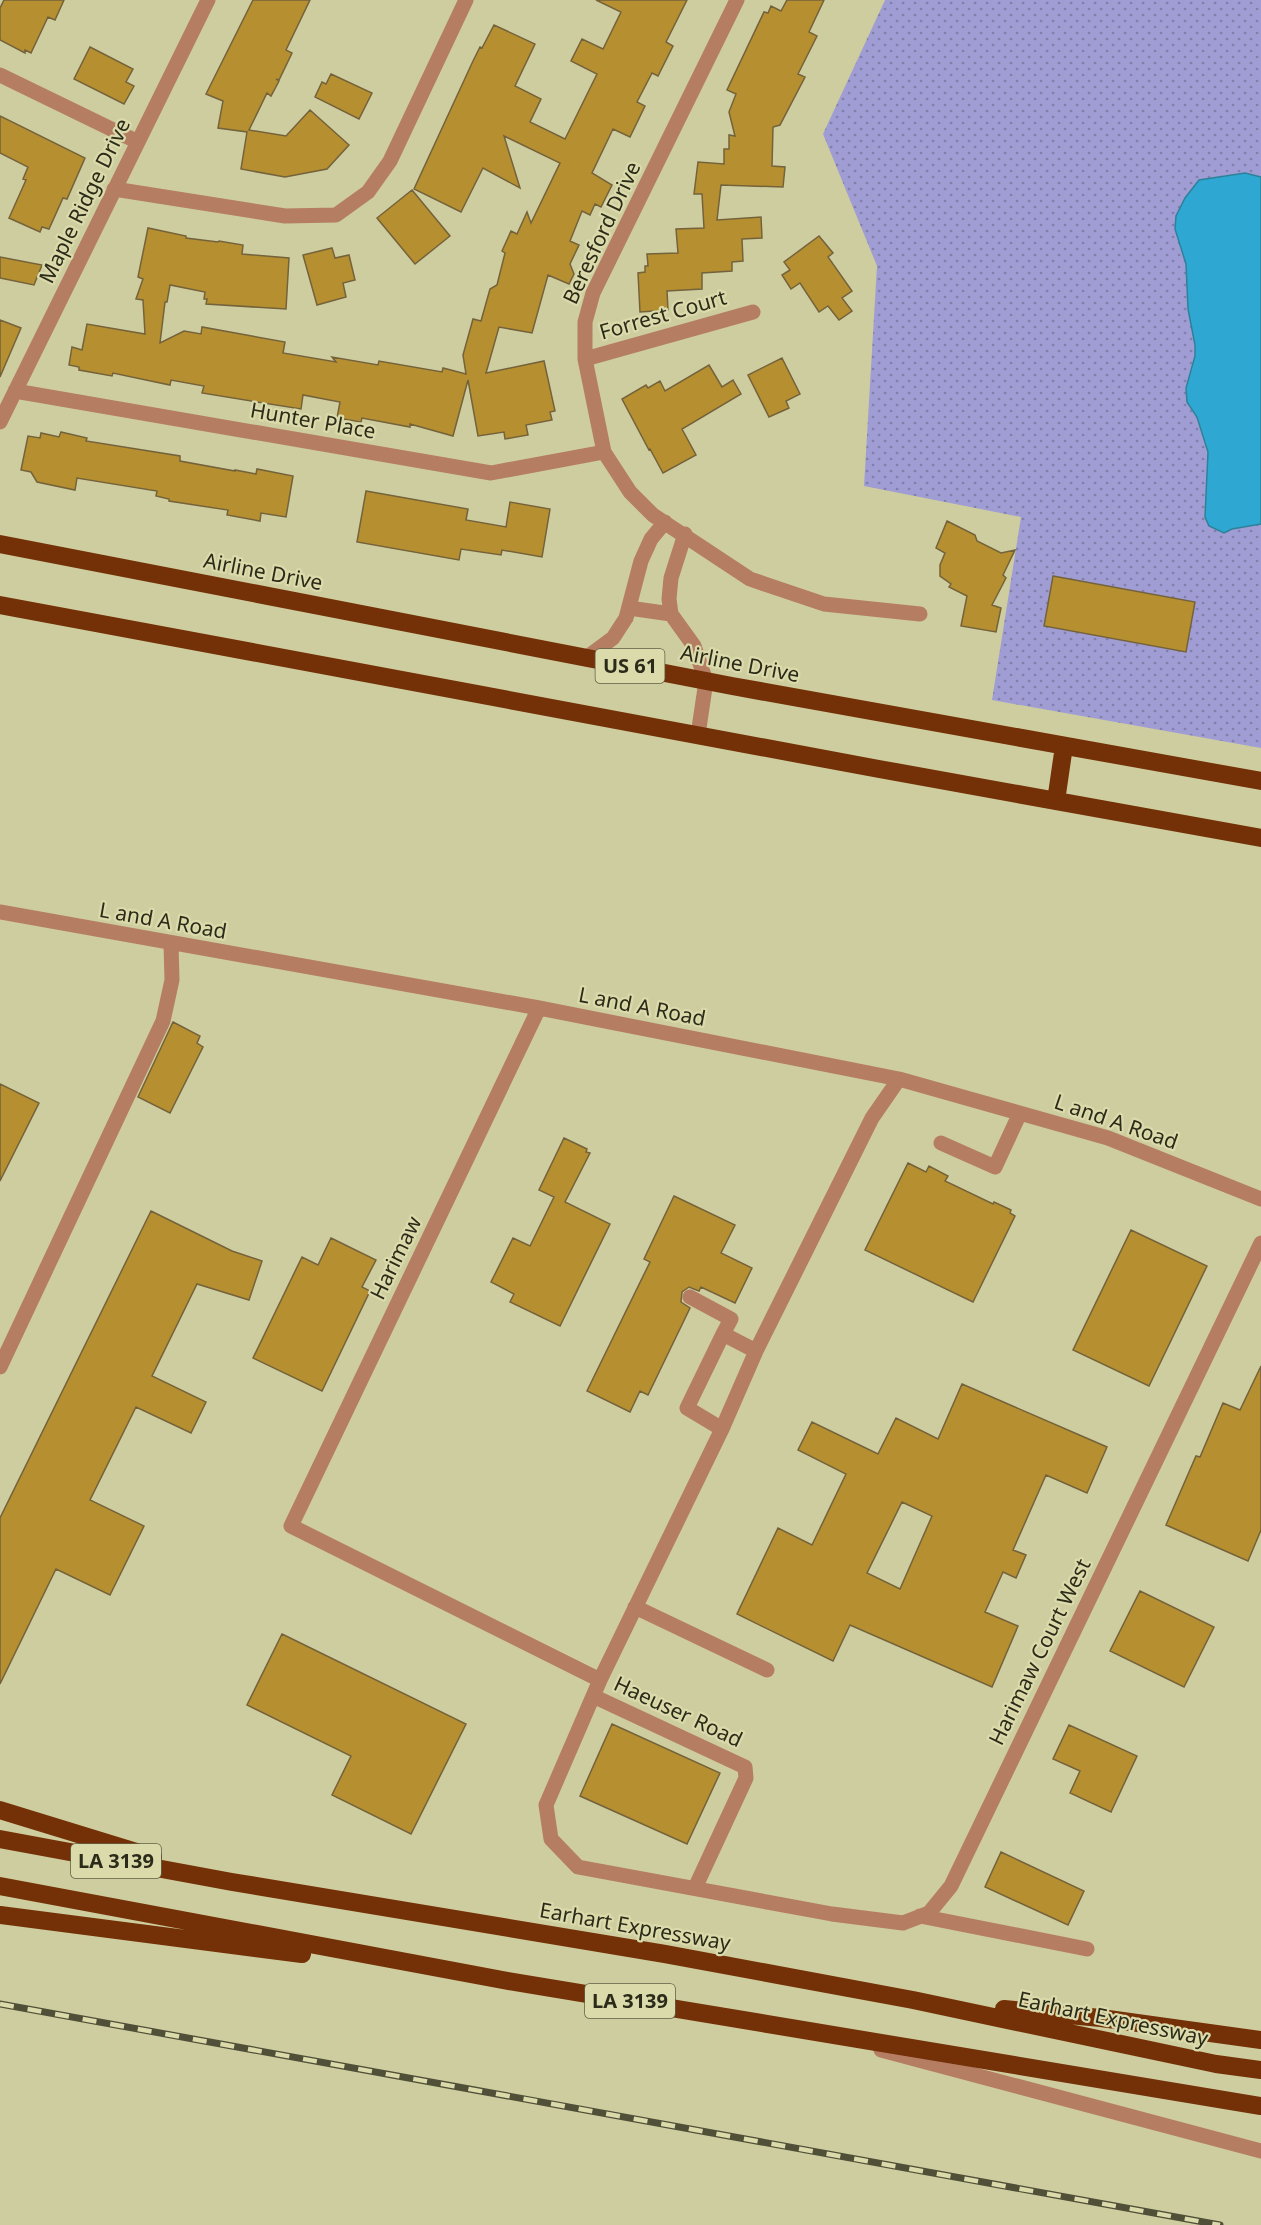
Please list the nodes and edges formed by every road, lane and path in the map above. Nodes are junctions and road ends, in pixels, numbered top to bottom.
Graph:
1 (208, 0) edge
2 (466, 0) edge
3 (737, 0) edge
4 (0, 75) edge
5 (138, 142) junction
6 (114, 189) junction
7 (753, 312) dead end
8 (585, 359) junction
9 (15, 392) junction
10 (0, 422) edge
11 (604, 452) junction
12 (665, 522) junction
13 (685, 534) junction
14 (0, 544) edge
15 (0, 605) edge
16 (629, 608) junction
17 (671, 614) junction
18 (920, 614) dead end
19 (586, 658) junction
20 (706, 681) junction
21 (698, 735) junction
22 (1064, 746) junction
23 (1261, 781) edge
24 (1056, 801) junction
25 (1261, 838) edge
26 (0, 914) edge
27 (171, 944) junction
28 (539, 1008) junction
29 (899, 1079) junction
30 (1020, 1113) junction
31 (941, 1143) dead end
32 (1261, 1199) edge
33 (1261, 1243) edge
34 (690, 1297) dead end
35 (723, 1334) junction
36 (756, 1352) junction
37 (0, 1367) edge
38 (722, 1429) junction
39 (635, 1607) junction
40 (767, 1670) dead end
41 (600, 1680) junction
42 (593, 1696) junction
43 (0, 1810) edge
44 (0, 1839) edge
45 (232, 1882) junction
46 (0, 1886) edge
47 (695, 1888) junction
48 (0, 1915) edge
49 (920, 1916) junction
50 (1087, 1949) dead end
51 (508, 1981) junction
52 (913, 2000) junction
53 (808, 2031) junction
54 (1261, 2040) edge
55 (1261, 2070) edge
56 (1261, 2106) edge
57 (1261, 2151) edge

1 - 5 street, Maple Ridge Drive
2 - 6 street
3 - 8 street, Beresford Drive
4 - 5 street
5 - 6 street, Maple Ridge Drive
6 - 9 street, Maple Ridge Drive
7 - 8 street, Forrest Court
8 - 11 street, Beresford Drive
9 - 10 street, Maple Ridge Drive
9 - 11 street, Hunter Place
11 - 12 street, Beresford Drive
12 - 13 street, Beresford Drive
12 - 16 street
13 - 17 street
13 - 18 street, Beresford Drive
14 - 19 highway, Airline Drive / US 61
15 - 21 highway
16 - 17 street
16 - 19 street
17 - 20 street
19 - 20 highway, Airline Drive / US 61
20 - 21 street
20 - 22 highway, Airline Drive / US 61
21 - 24 highway
22 - 23 highway, Airline Drive / US 61
22 - 24 highway
24 - 25 highway
26 - 27 street, L and A Road
27 - 28 street, L and A Road
27 - 37 street
28 - 29 street, L and A Road
28 - 41 street, Harimaw
29 - 30 street, L and A Road
29 - 36 street
30 - 31 street
30 - 32 street, L and A Road
33 - 49 street, Harimaw Court West
34 - 35 street
35 - 36 street
35 - 38 street
36 - 38 street
38 - 39 street
39 - 40 street
39 - 41 street
41 - 42 street
42 - 47 street, Haeuser Road
42 - 47 street
43 - 45 highway
44 - 45 highway, Earhart Expressway / LA 3139
45 - 52 highway, Earhart Expressway / LA 3139
46 - 51 highway, LA 3139
47 - 49 street
48 - 51 highway
49 - 50 street
51 - 53 highway, LA 3139
52 - 54 highway
52 - 55 highway, Earhart Expressway / LA 3139
53 - 56 highway, LA 3139
53 - 57 street

